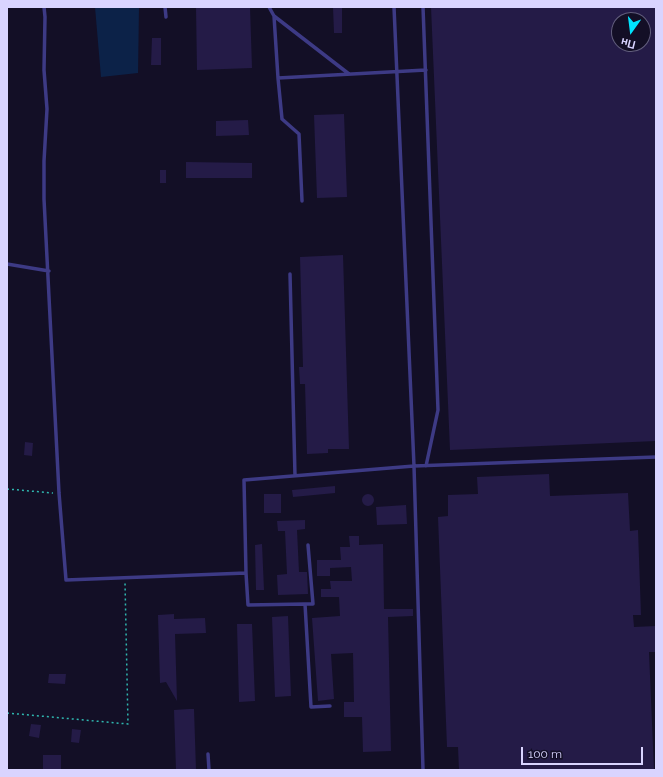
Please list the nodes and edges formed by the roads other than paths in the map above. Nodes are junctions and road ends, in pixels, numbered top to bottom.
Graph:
1 (44, 7) edge
2 (165, 7) edge
3 (269, 7) edge
4 (394, 7) edge
5 (423, 7) edge
6 (274, 16) junction
7 (166, 17) dead end
8 (426, 70) junction
9 (397, 71) junction
10 (349, 74) junction
11 (278, 78) junction
12 (302, 202) dead end
13 (7, 264) edge
14 (49, 270) junction
15 (290, 274) dead end
16 (656, 457) edge
17 (414, 466) junction
18 (426, 466) junction
19 (295, 476) junction
20 (308, 544) dead end
21 (246, 574) junction
22 (305, 604) junction
23 (330, 706) dead end
24 (208, 754) dead end
25 (209, 770) edge
26 (423, 770) edge

1 - 14 lane
2 - 7 lane
3 - 6 lane
4 - 9 lane
5 - 8 lane
6 - 10 lane
6 - 11 lane
8 - 9 lane
8 - 18 lane
9 - 10 lane
9 - 17 lane
10 - 11 lane
11 - 12 lane
13 - 14 lane
14 - 21 lane
15 - 19 lane
16 - 18 lane
17 - 18 lane
17 - 19 lane
17 - 26 lane
19 - 21 lane
20 - 22 lane
21 - 22 lane
22 - 23 lane
24 - 25 lane

